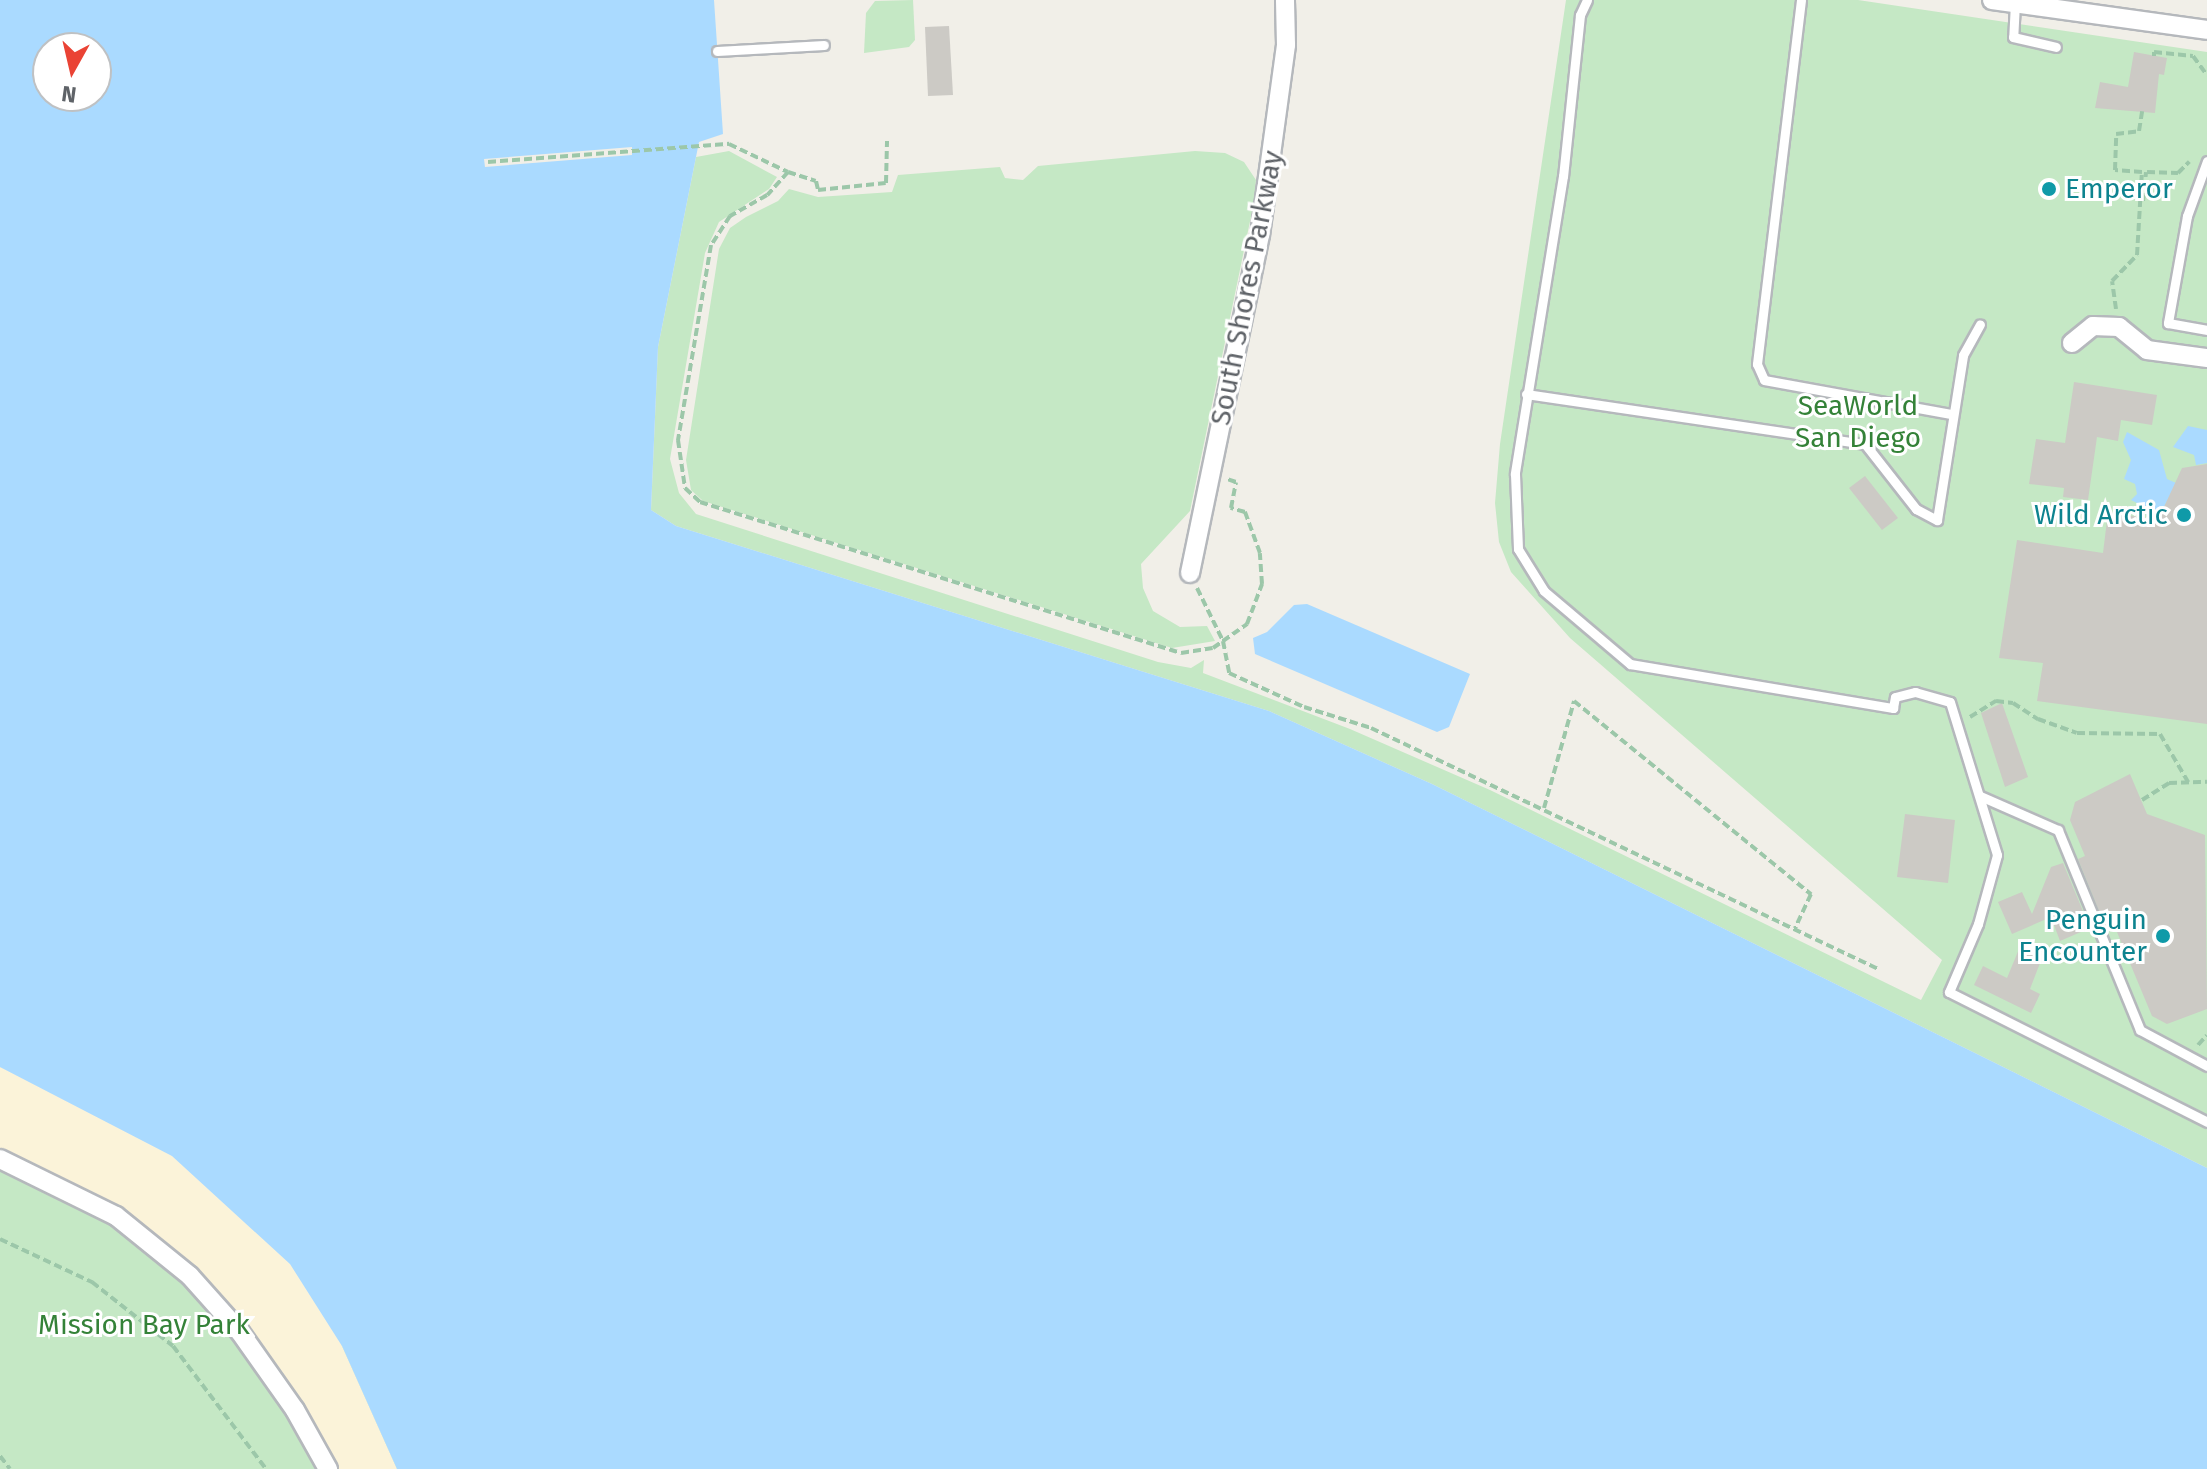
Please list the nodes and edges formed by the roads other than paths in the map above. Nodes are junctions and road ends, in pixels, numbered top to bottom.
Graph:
1 (1285, 0) edge
2 (1587, 0) edge
3 (1801, 0) edge
4 (1992, 0) edge
5 (2028, 3) edge
6 (2207, 30) edge
7 (824, 45) dead end
8 (2056, 47) dead end
9 (717, 51) dead end
10 (2207, 161) edge
11 (1980, 324) dead end
12 (2207, 330) edge
13 (2072, 343) dead end
14 (2207, 358) edge
15 (1526, 394) junction
16 (1951, 414) junction
17 (1190, 573) road end
18 (1980, 796) junction
19 (2207, 1066) edge
20 (2207, 1122) edge
21 (0, 1159) edge
22 (328, 1469) edge

1 - 17 street, South Shores Parkway
2 - 15 lane
3 - 16 lane
4 - 5 street
5 - 6 street
5 - 8 lane
7 - 9 lane
10 - 12 lane
11 - 16 lane
13 - 14 street
15 - 16 lane
15 - 18 lane
18 - 19 lane
18 - 20 lane
21 - 22 street

